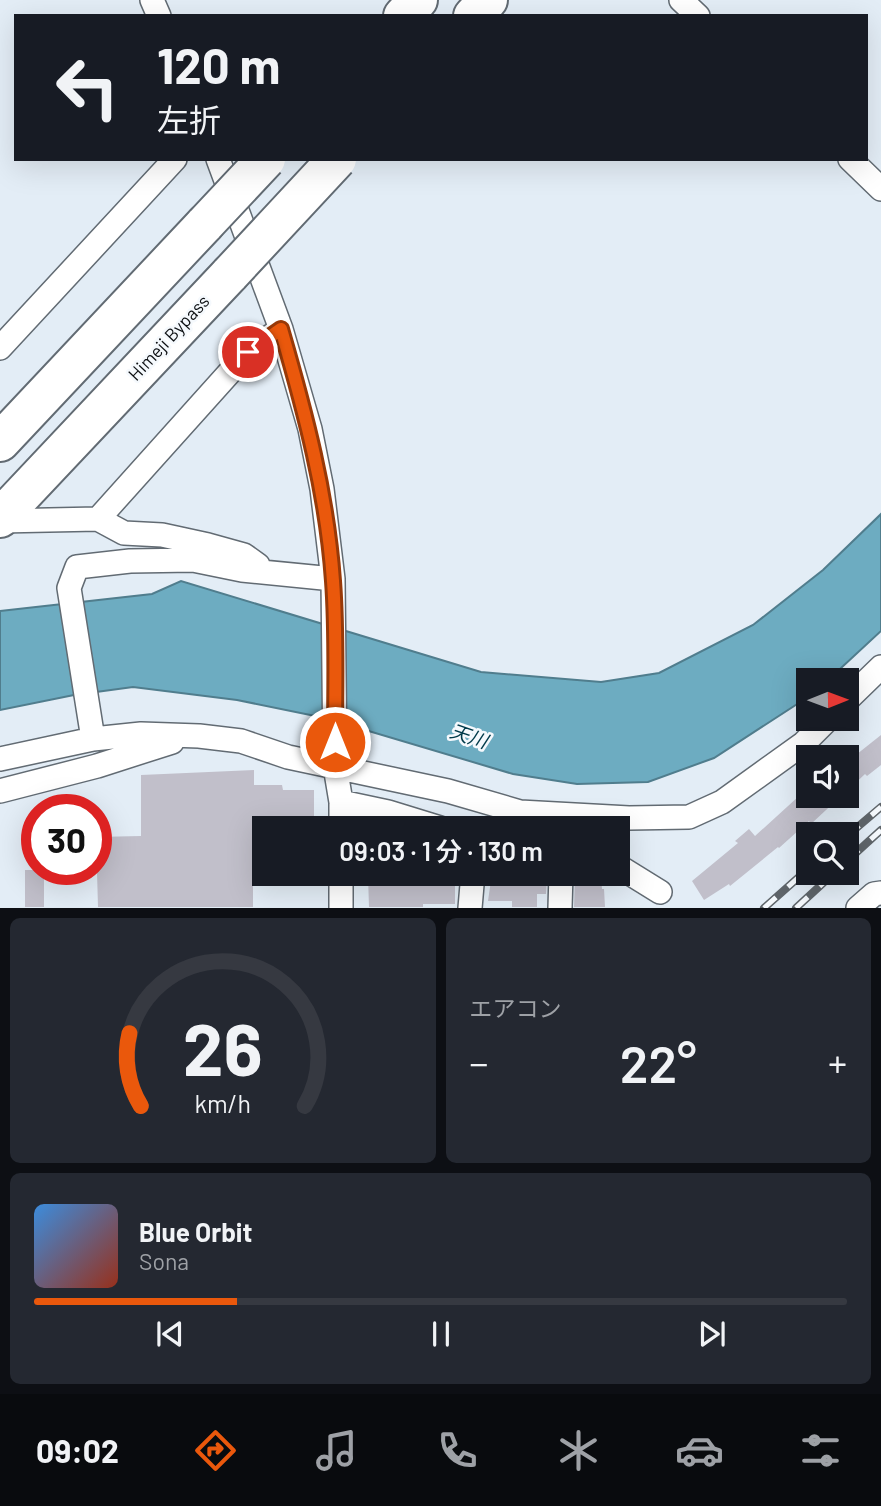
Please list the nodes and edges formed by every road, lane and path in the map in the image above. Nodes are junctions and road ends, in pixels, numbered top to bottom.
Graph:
1 (418, 0) edge
2 (488, 0) edge
3 (681, 0) edge
4 (405, 14) edge
5 (475, 14) edge
6 (696, 14) edge
7 (172, 161) edge
8 (219, 161) edge
9 (265, 161) edge
10 (336, 161) edge
11 (851, 161) edge
12 (881, 189) edge
13 (281, 329) junction
14 (0, 348) edge
15 (0, 442) edge
16 (6, 512) edge
17 (99, 519) junction
18 (267, 571) junction
19 (333, 579) junction
20 (881, 667) edge
21 (859, 688) edge
22 (815, 732) edge
23 (199, 736) junction
24 (93, 739) junction
25 (0, 759) edge
26 (335, 766) junction
27 (0, 791) edge
28 (341, 802) junction
29 (341, 816) edge
30 (401, 816) edge
31 (630, 873) edge
32 (341, 886) edge
33 (472, 886) edge
34 (560, 886) edge
35 (660, 892) dead end
36 (881, 893) edge
37 (341, 908) edge
38 (470, 908) edge
39 (559, 908) edge
40 (858, 908) edge

1 - 4 highway
2 - 5 highway
3 - 6 street
7 - 14 street
8 - 13 street
9 - 15 highway, bridge
10 - 16 highway, Himeji Bypass, bridge
11 - 12 street
13 - 17 street
13 - 19 street
16 - 17 street
17 - 18 street
18 - 19 street
18 - 24 street
19 - 26 street
20 - 21 street
22 - 26 street
23 - 24 street
23 - 26 street
23 - 27 street
24 - 25 street
26 - 28 street
28 - 29 street
28 - 30 street
31 - 35 street
32 - 37 street
33 - 38 street
34 - 39 street
36 - 40 street

